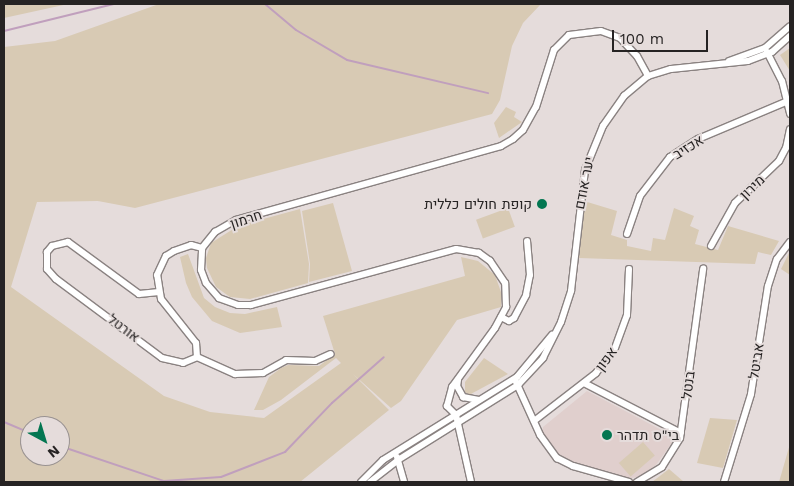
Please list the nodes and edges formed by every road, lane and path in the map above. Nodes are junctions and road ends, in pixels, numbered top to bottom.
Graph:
1 (790, 26) edge
2 (790, 36) edge
3 (766, 51) junction
4 (648, 76) junction
5 (788, 101) junction
6 (790, 114) edge
7 (790, 129) edge
8 (627, 234) dead end
9 (527, 241) dead end
10 (790, 242) edge
11 (711, 246) dead end
12 (202, 248) junction
13 (702, 268) dead end
14 (629, 269) dead end
15 (159, 292) junction
16 (501, 317) junction
17 (331, 354) dead end
18 (197, 357) junction
19 (459, 378) junction
20 (516, 382) junction
21 (584, 383) junction
22 (480, 400) junction
23 (457, 418) junction
24 (534, 421) junction
25 (681, 433) junction
26 (396, 452) junction
27 (398, 460) junction
28 (361, 482) edge
29 (370, 482) edge
30 (404, 482) edge
31 (471, 482) edge
32 (629, 482) edge
33 (637, 482) edge
34 (724, 482) edge

1 - 3 street, יער אודם
2 - 3 street, יער אודם
3 - 4 street, יער אודם
3 - 5 street
4 - 12 street, חרמון
4 - 20 street, יער אודם
5 - 6 street
5 - 8 street, אכזיב
7 - 11 street, מירון
9 - 16 street
10 - 34 street, אביטל
12 - 15 street
12 - 16 street
13 - 25 street, בנטל
14 - 21 street, אפון
15 - 18 street
15 - 18 street, אורטל
16 - 19 street
17 - 18 street
19 - 22 street
19 - 23 street
20 - 22 street, יער אודם
20 - 23 street, יער אודם
20 - 24 street
21 - 24 street, אפון
21 - 25 street
22 - 23 street, יער אודם
23 - 26 street, יער אודם
23 - 27 street, יער אודם
23 - 31 street
24 - 32 street
25 - 33 street, בנטל
26 - 27 street
26 - 28 street, יער אודם
27 - 29 street, יער אודם
27 - 30 street

